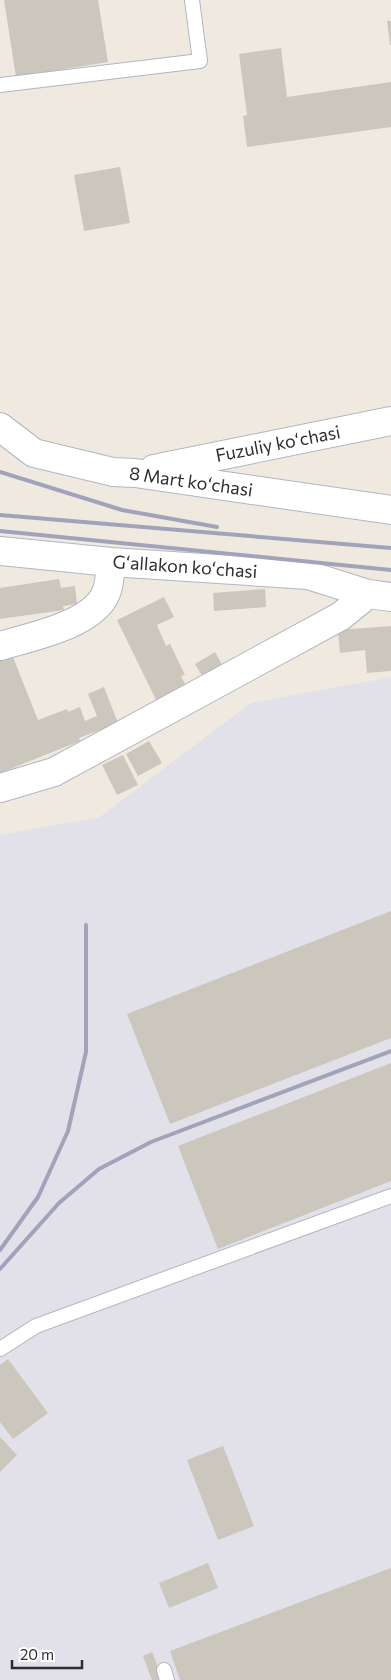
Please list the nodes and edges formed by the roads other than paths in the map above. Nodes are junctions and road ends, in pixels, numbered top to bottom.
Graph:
1 (192, 0) edge
2 (0, 85) edge
3 (391, 421) edge
4 (0, 427) edge
5 (135, 473) junction
6 (391, 510) edge
7 (0, 551) edge
8 (112, 562) junction
9 (379, 595) edge
10 (0, 646) edge
11 (0, 788) edge
12 (391, 1196) edge
13 (0, 1349) edge

1 - 2 lane
3 - 5 street, Fuzuliy koʻchasi
4 - 5 street, 8 Mart koʻchasi
5 - 6 street, 8 Mart koʻchasi
7 - 8 street, Gʻallakon koʻchasi
8 - 9 street, Gʻallakon koʻchasi
8 - 10 street
9 - 11 street
12 - 13 lane

